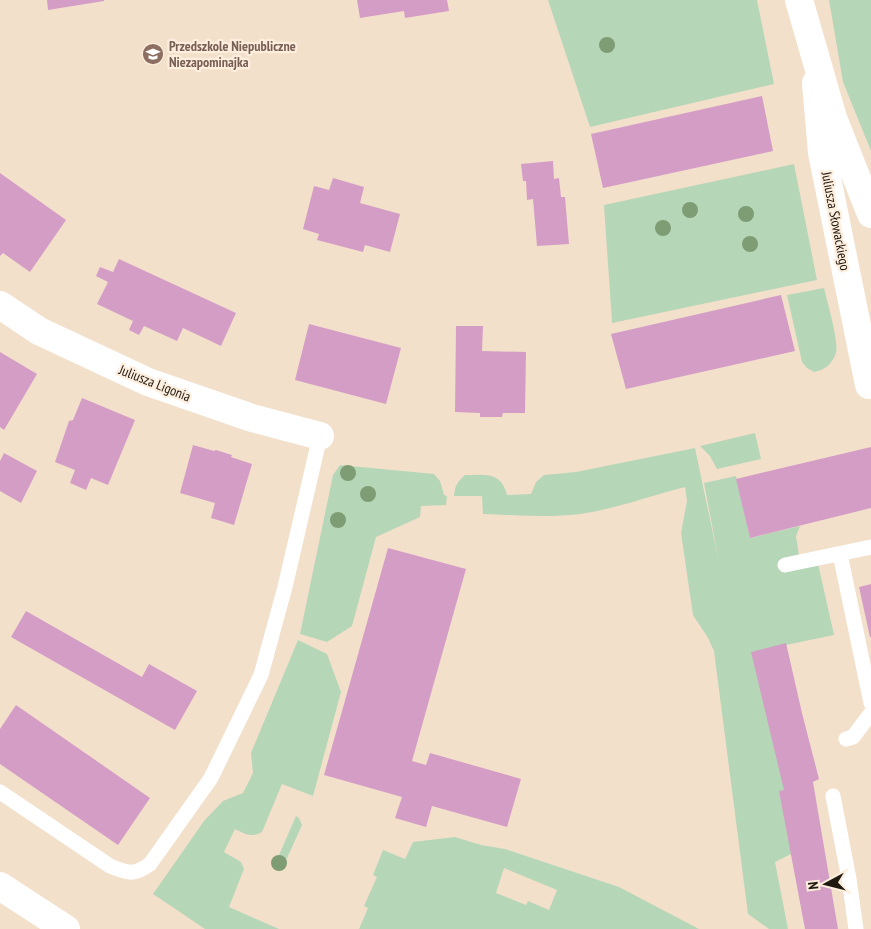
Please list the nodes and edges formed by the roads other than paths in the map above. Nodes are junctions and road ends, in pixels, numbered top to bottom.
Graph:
1 (799, 0) edge
2 (814, 56) junction
3 (871, 214) edge
4 (0, 304) edge
5 (870, 385) dead end
6 (320, 436) joint
7 (871, 547) edge
8 (840, 554) junction
9 (785, 565) dead end
10 (871, 703) edge
11 (871, 714) edge
12 (846, 739) dead end
13 (0, 792) edge
14 (833, 796) dead end
15 (0, 886) edge
16 (66, 929) edge
17 (856, 929) edge

1 - 2 street, Juliusza Słowackiego
2 - 3 street, Juliusza Słowackiego
2 - 5 street, Juliusza Słowackiego
4 - 6 street, Juliusza Ligonia
6 - 13 lane
7 - 8 lane
8 - 9 lane
8 - 10 lane
11 - 12 lane
14 - 17 lane
15 - 16 street

